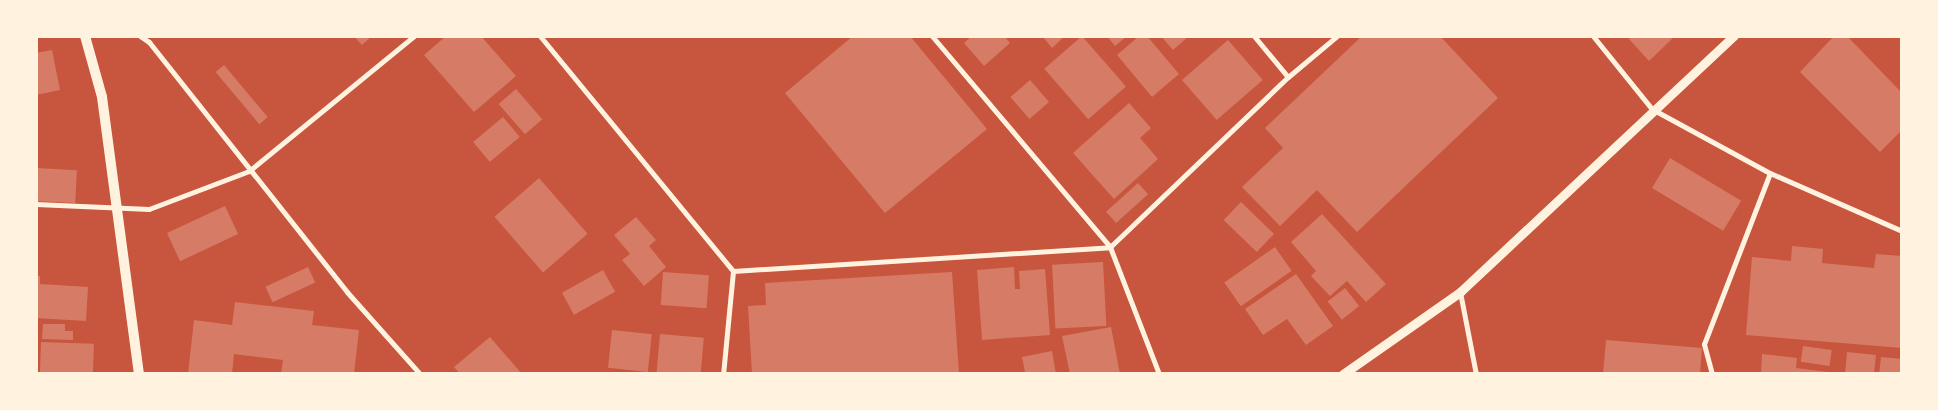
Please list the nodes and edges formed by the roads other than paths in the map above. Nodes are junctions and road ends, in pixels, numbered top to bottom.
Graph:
1 (85, 36) edge
2 (140, 36) edge
3 (414, 36) edge
4 (540, 36) edge
5 (932, 36) edge
6 (1254, 36) edge
7 (1337, 36) edge
8 (1593, 36) edge
9 (1734, 36) edge
10 (1288, 77) junction
11 (1652, 109) junction
12 (249, 171) junction
13 (1770, 174) junction
14 (36, 204) edge
15 (119, 209) junction
16 (1902, 231) edge
17 (1110, 247) junction
18 (733, 271) junction
19 (1460, 292) junction
20 (139, 374) edge
21 (420, 374) edge
22 (723, 374) edge
23 (1158, 374) edge
24 (1343, 374) edge
25 (1476, 374) edge
26 (1712, 374) edge

1 - 15 main road
2 - 12 street
3 - 12 street
4 - 18 street
5 - 17 street
6 - 10 street
7 - 10 street
8 - 11 street
9 - 11 street
10 - 17 street
11 - 13 street
11 - 19 street
12 - 15 street
12 - 21 street
13 - 16 street
13 - 26 street
14 - 15 street
15 - 20 main road
17 - 18 street
17 - 23 street
18 - 22 street
19 - 24 street
19 - 25 street

